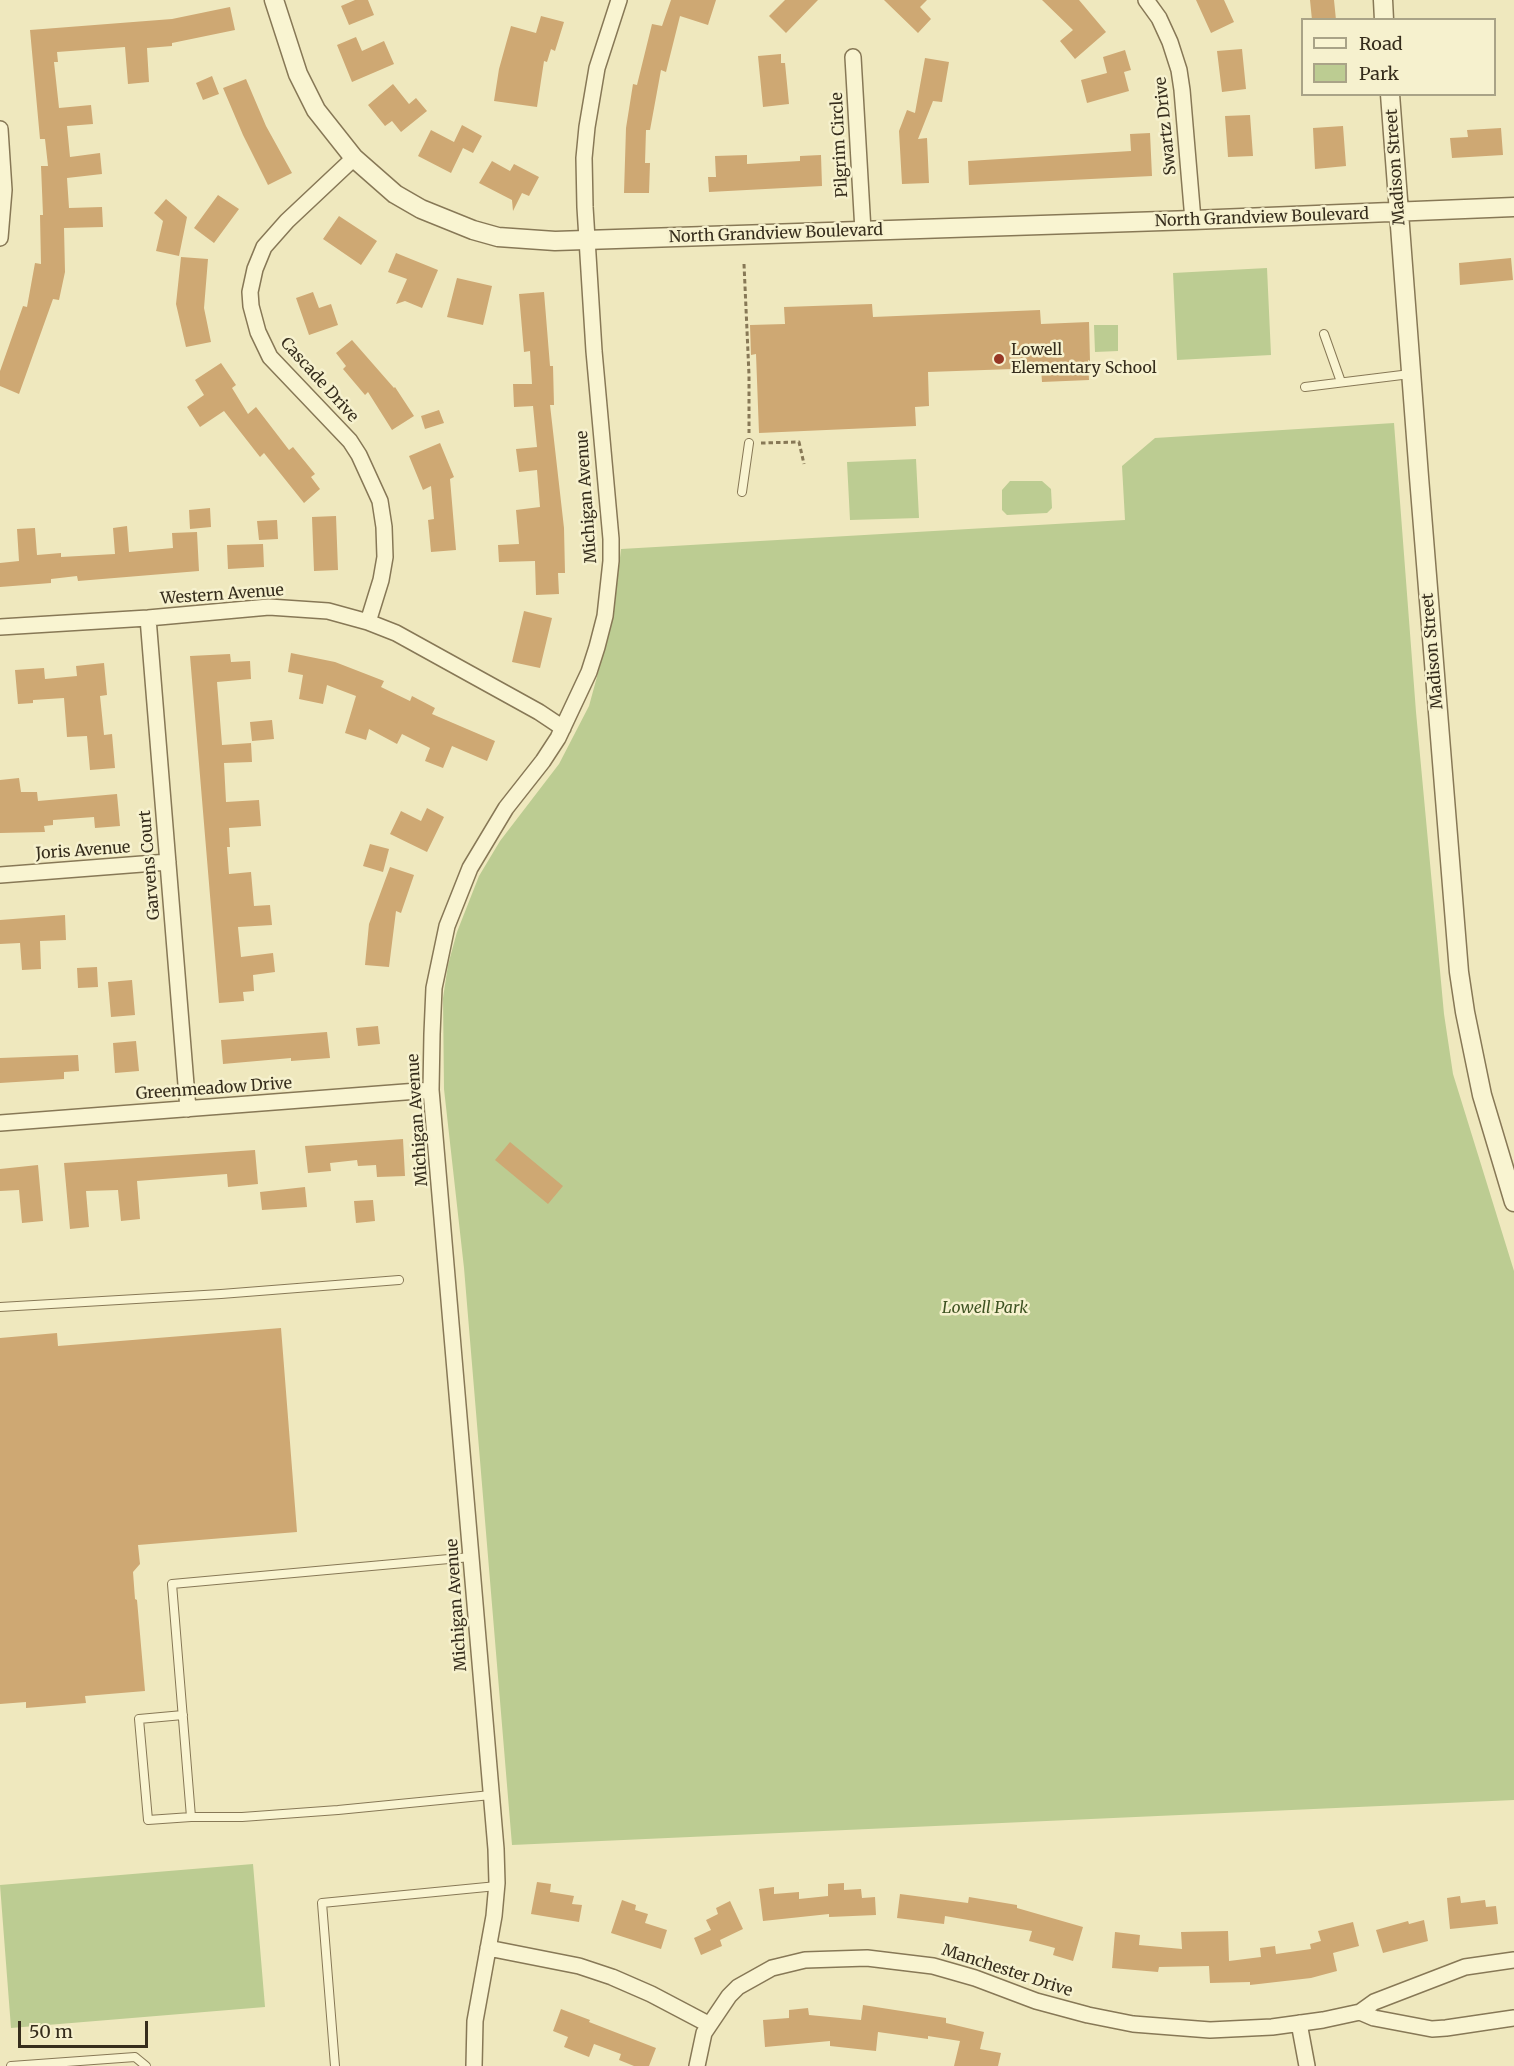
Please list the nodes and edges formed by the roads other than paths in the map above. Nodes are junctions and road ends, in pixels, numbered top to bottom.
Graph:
1 (274, 0) edge
2 (620, 0) edge
3 (1146, 0) edge
4 (1383, 0) edge
5 (1384, 18) edge
6 (853, 57) dead end
7 (1390, 96) edge
8 (0, 129) edge
9 (354, 158) junction
10 (1514, 207) edge
11 (1400, 212) junction
12 (1193, 220) junction
13 (863, 231) junction
14 (0, 238) edge
15 (588, 240) junction
16 (1324, 334) dead end
17 (1411, 374) junction
18 (1341, 382) junction
19 (1305, 387) dead end
20 (749, 443) road end
21 (742, 492) dead end
22 (148, 618) junction
23 (368, 622) junction
24 (0, 627) edge
25 (563, 728) junction
26 (168, 862) junction
27 (0, 875) edge
28 (431, 1090) junction
29 (188, 1109) junction
30 (0, 1123) edge
31 (1514, 1202) edge
32 (399, 1280) dead end
33 (0, 1307) edge
34 (471, 1557) junction
35 (183, 1715) junction
36 (491, 1795) junction
37 (191, 1818) junction
38 (497, 1886) junction
39 (488, 1948) junction
40 (1514, 1960) edge
41 (1360, 2012) junction
42 (1514, 2018) edge
43 (1299, 2023) junction
44 (708, 2024) junction
45 (11, 2066) edge
46 (146, 2066) edge
47 (335, 2066) edge
48 (474, 2066) edge
49 (697, 2066) edge
50 (1307, 2066) edge

1 - 9 street, North Grandview Boulevard
2 - 15 street, Michigan Avenue
3 - 12 street, Swartz Drive
4 - 5 street
6 - 13 street, Pilgrim Circle
7 - 11 street, Madison Street
8 - 14 street
9 - 15 street, North Grandview Boulevard
9 - 23 street, Cascade Drive
10 - 11 street, North Grandview Boulevard
11 - 12 street, North Grandview Boulevard
11 - 17 street, Madison Street
12 - 13 street, North Grandview Boulevard
13 - 15 street, North Grandview Boulevard
15 - 25 street, Michigan Avenue
16 - 18 lane
17 - 18 lane
17 - 31 street, Madison Street
18 - 19 lane
20 - 21 lane
22 - 23 street, Western Avenue
22 - 24 street, Western Avenue
22 - 26 street, Garvens Court
23 - 25 street, Western Avenue
25 - 28 street, Michigan Avenue
26 - 27 street, Joris Avenue
26 - 29 street, Garvens Court
28 - 29 street, Greenmeadow Drive
28 - 34 street, Michigan Avenue
29 - 30 street, Greenmeadow Drive
32 - 33 lane
34 - 35 lane
34 - 36 street, Michigan Avenue
35 - 37 lane
35 - 37 lane
36 - 37 lane
36 - 38 street, Michigan Avenue
38 - 39 street, Michigan Avenue
38 - 47 lane
39 - 44 street
39 - 48 street, Michigan Avenue
40 - 41 street, Manchester Drive
41 - 42 street, Manchester Drive
41 - 43 street, Manchester Drive
43 - 44 street, Manchester Drive
43 - 50 street
44 - 49 street, Manchester Drive
45 - 46 lane

